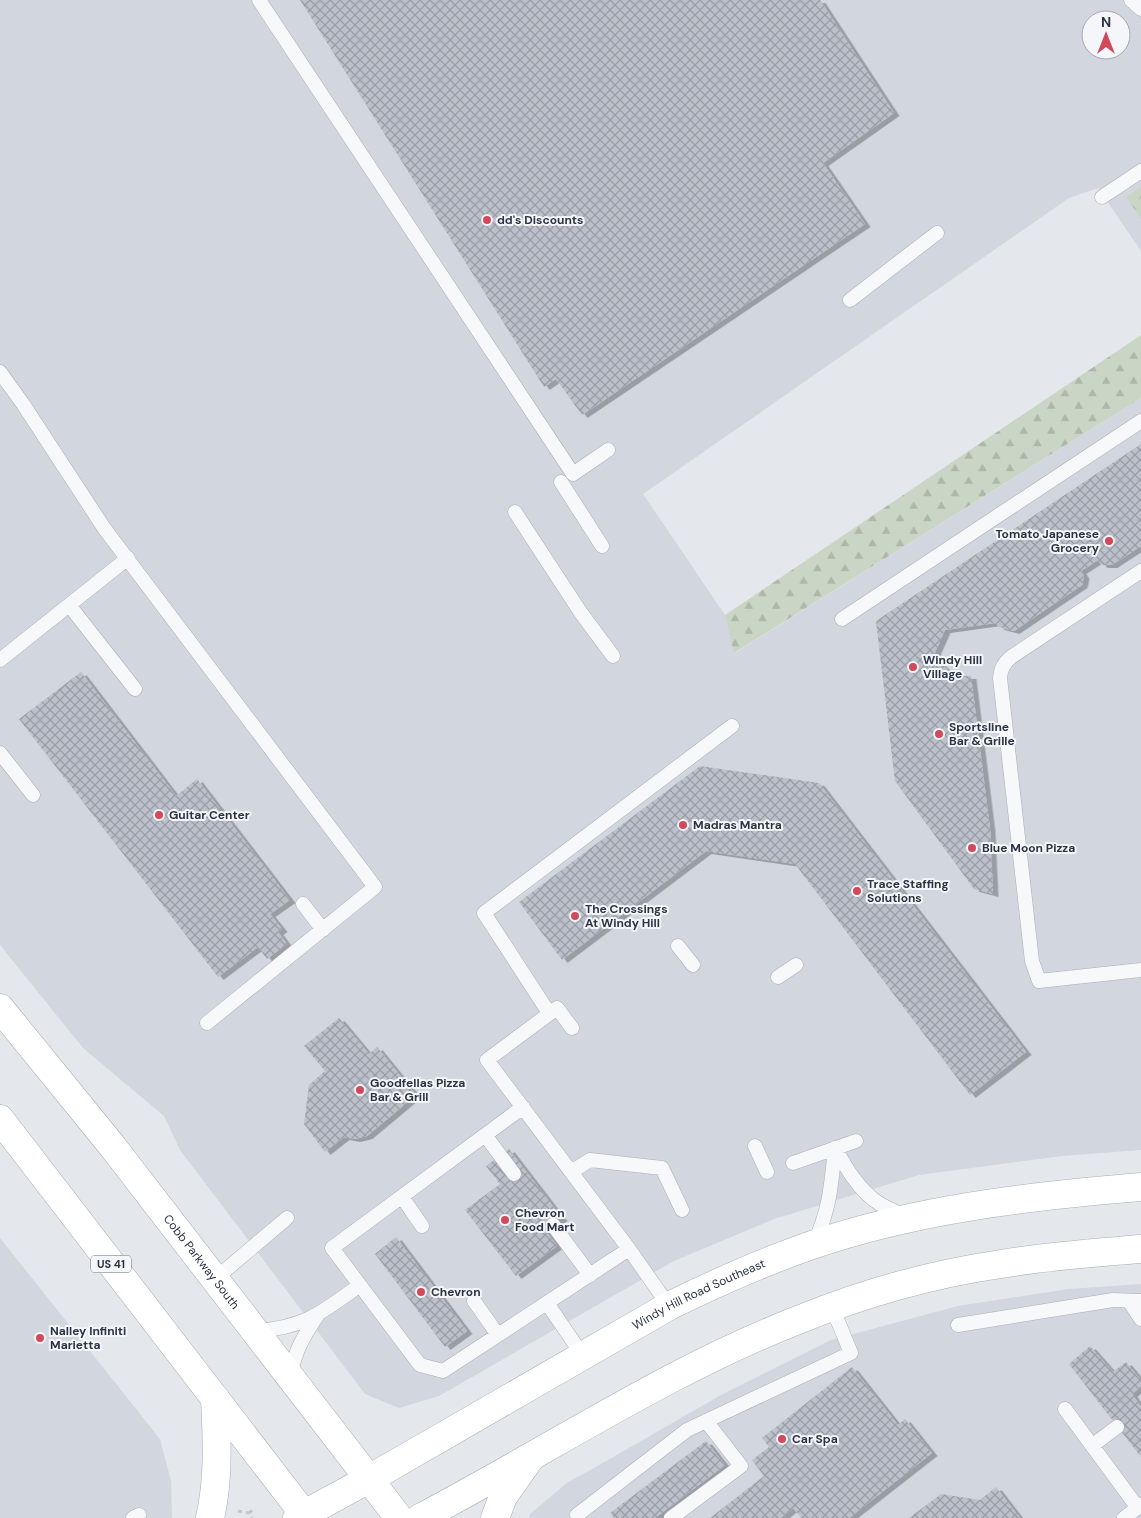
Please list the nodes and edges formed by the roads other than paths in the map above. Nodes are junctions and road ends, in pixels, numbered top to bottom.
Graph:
1 (259, 0) edge
2 (1130, 0) edge
3 (1141, 9) edge
4 (1141, 171) edge
5 (1102, 197) dead end
6 (937, 233) dead end
7 (850, 300) dead end
8 (0, 372) edge
9 (1141, 421) edge
10 (608, 450) dead end
11 (561, 482) dead end
12 (515, 512) dead end
13 (602, 546) dead end
14 (128, 558) junction
15 (1141, 571) edge
16 (69, 605) junction
17 (842, 619) dead end
18 (613, 656) dead end
19 (0, 660) edge
20 (135, 689) dead end
21 (732, 726) dead end
22 (0, 752) edge
23 (33, 795) dead end
24 (303, 904) dead end
25 (323, 930) junction
26 (678, 946) dead end
27 (693, 965) dead end
28 (796, 965) dead end
29 (1141, 970) edge
30 (778, 977) dead end
31 (0, 1008) edge
32 (549, 1013) junction
33 (208, 1023) dead end
34 (572, 1028) dead end
35 (523, 1107) junction
36 (3, 1126) edge
37 (485, 1135) junction
38 (856, 1141) dead end
39 (755, 1146) dead end
40 (835, 1148) junction
41 (793, 1163) dead end
42 (572, 1172) junction
43 (767, 1172) dead end
44 (514, 1174) dead end
45 (1141, 1187) edge
46 (402, 1197) junction
47 (682, 1210) dead end
48 (287, 1218) dead end
49 (910, 1219) junction
50 (552, 1225) dead end
51 (422, 1226) dead end
52 (814, 1244) junction
53 (629, 1249) junction
54 (1141, 1249) edge
55 (590, 1275) junction
56 (215, 1279) junction
57 (360, 1285) junction
58 (474, 1301) dead end
59 (1135, 1301) edge
60 (547, 1303) junction
61 (669, 1306) junction
62 (832, 1307) junction
63 (317, 1316) junction
64 (1141, 1319) edge
65 (958, 1325) dead end
66 (255, 1331) junction
67 (498, 1335) junction
68 (583, 1356) junction
69 (290, 1376) junction
70 (215, 1398) junction
71 (1064, 1409) dead end
72 (706, 1420) junction
73 (1117, 1427) dead end
74 (1093, 1446) junction
75 (531, 1457) junction
76 (369, 1479) junction
77 (1139, 1506) edge
78 (577, 1514) dead end
79 (303, 1517) edge
80 (210, 1518) edge
81 (399, 1518) edge
82 (420, 1518) edge
83 (495, 1518) edge
84 (671, 1518) edge
85 (1124, 1518) edge

1 - 10 lane
2 - 3 lane
4 - 5 lane
6 - 7 lane
8 - 14 lane
9 - 17 lane
11 - 13 lane
12 - 18 lane
14 - 16 lane
14 - 25 lane
15 - 29 lane
16 - 19 lane
16 - 20 lane
21 - 32 lane
22 - 23 lane
24 - 25 lane
25 - 33 lane
26 - 27 lane
28 - 30 lane
31 - 56 main road, Cobb Parkway South
32 - 34 lane
32 - 35 lane
35 - 37 lane
35 - 42 lane
36 - 70 main road, US 41
37 - 44 lane
37 - 46 lane
38 - 40 lane
39 - 43 lane
40 - 41 lane
40 - 49 lane
40 - 52 lane
42 - 47 lane
42 - 53 lane
45 - 49 main road, Windy Hill Road Southeast
46 - 51 lane
46 - 57 lane
48 - 56 lane
49 - 52 main road, Windy Hill Road Southeast
50 - 55 lane
52 - 61 main road, Windy Hill Road Southeast
53 - 55 lane
53 - 61 lane
54 - 62 main road
55 - 60 lane
56 - 66 main road, Cobb Parkway South
57 - 63 lane
57 - 67 lane
58 - 67 lane
59 - 64 lane
59 - 65 lane
60 - 67 lane
60 - 68 lane
61 - 68 main road, Windy Hill Road Southeast
62 - 72 lane
62 - 75 main road
63 - 66 lane
63 - 69 lane
66 - 69 main road, Cobb Parkway South
68 - 76 main road, Windy Hill Road Southeast
69 - 76 main road, Cobb Parkway South
70 - 79 main road, US 41
70 - 80 main road
71 - 74 lane
72 - 78 lane
72 - 84 lane
73 - 74 lane
74 - 77 lane
75 - 82 main road
75 - 83 main road
76 - 79 main road, Windy Hill Road Southeast
76 - 81 main road, Cobb Parkway South
77 - 85 lane

